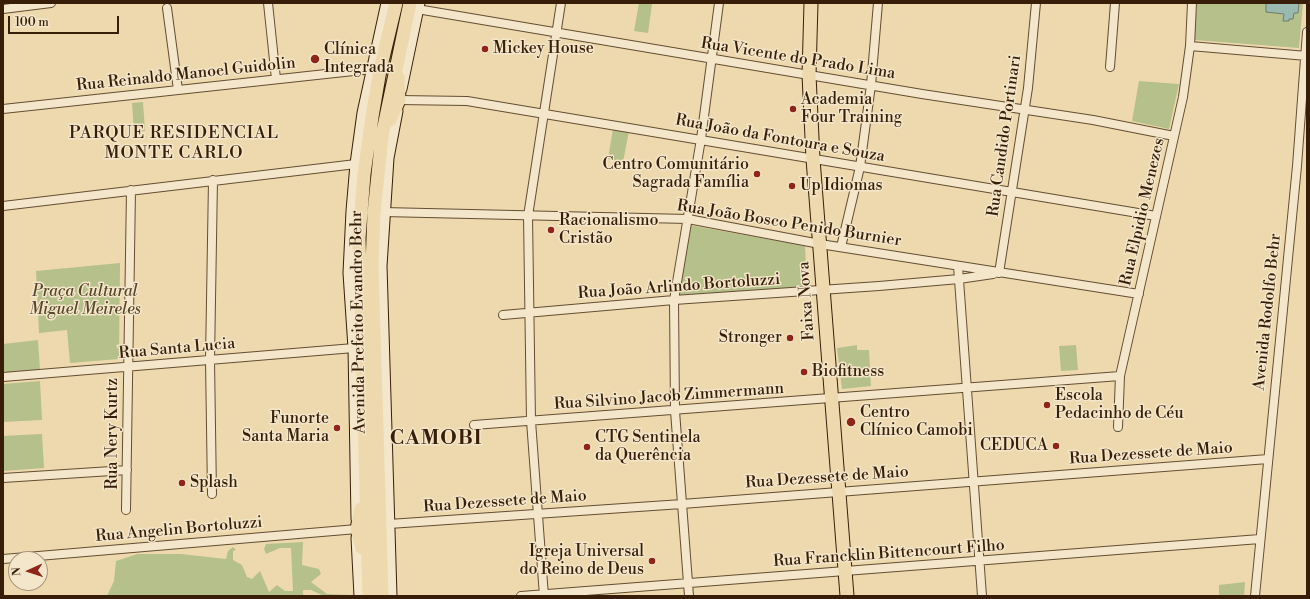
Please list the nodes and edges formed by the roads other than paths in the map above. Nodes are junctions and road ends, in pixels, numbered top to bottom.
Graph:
1 (51, 3) edge
2 (268, 3) edge
3 (387, 3) edge
4 (396, 3) edge
5 (561, 3) edge
6 (719, 3) edge
7 (812, 3) edge
8 (878, 3) edge
9 (1036, 3) edge
10 (1115, 3) edge
11 (1192, 3) edge
12 (415, 5) edge
13 (168, 8) dead end
14 (3, 9) edge
15 (1307, 32) edge
16 (557, 33) junction
17 (1190, 46) junction
18 (1306, 56) edge
19 (398, 57) junction
20 (712, 59) junction
21 (1110, 67) dead end
22 (372, 69) junction
23 (809, 75) junction
24 (276, 79) junction
25 (871, 85) junction
26 (178, 90) junction
27 (399, 100) junction
28 (3, 109) edge
29 (1024, 110) junction
30 (544, 114) junction
31 (382, 136) junction
32 (1174, 136) junction
33 (701, 139) junction
34 (813, 159) junction
35 (356, 164) junction
36 (860, 167) junction
37 (213, 180) junction
38 (132, 190) junction
39 (1011, 192) junction
40 (3, 206) edge
41 (383, 212) junction
42 (528, 216) junction
43 (1156, 216) junction
44 (688, 219) junction
45 (820, 244) junction
46 (842, 247) junction
47 (359, 256) junction
48 (958, 266) junction
49 (999, 273) junction
50 (959, 279) junction
51 (350, 286) junction
52 (823, 290) junction
53 (1139, 294) junction
54 (674, 300) junction
55 (360, 312) junction
56 (528, 313) junction
57 (503, 315) dead end
58 (358, 349) junction
59 (210, 360) junction
60 (127, 367) junction
61 (377, 373) junction
62 (1120, 376) junction
63 (3, 378) edge
64 (967, 388) junction
65 (385, 396) junction
66 (831, 398) junction
67 (675, 411) junction
68 (378, 412) junction
69 (531, 421) junction
70 (474, 425) dead end
71 (1118, 427) dead end
72 (1268, 459) junction
73 (127, 470) junction
74 (3, 478) edge
75 (974, 481) junction
76 (365, 490) junction
77 (839, 491) junction
78 (212, 494) dead end
79 (682, 504) junction
80 (126, 510) dead end
81 (538, 514) junction
82 (389, 524) junction
83 (357, 530) junction
84 (1260, 539) junction
85 (3, 559) edge
86 (980, 562) junction
87 (368, 568) junction
88 (845, 572) junction
89 (688, 584) junction
90 (544, 595) edge
91 (360, 596) edge
92 (369, 596) edge
93 (382, 596) edge
94 (391, 596) edge
95 (521, 596) edge
96 (689, 596) edge
97 (847, 596) edge
98 (982, 596) edge
99 (1255, 596) edge

1 - 14 street
2 - 24 street
3 - 22 main road, Avenida Prefeito Evandro Behr
4 - 47 highway, Avenida Prefeito Evandro Behr
5 - 16 street
6 - 20 street
7 - 23 highway, Faixa Nova
8 - 25 street
9 - 29 street, Rua Candido Portinari
10 - 21 street
11 - 17 street, Rua Elpidio Menezes
12 - 16 street, Rua Vicente do Prado Lima
12 - 19 highway, Avenida Prefeito Evandro Behr
12 - 27 main road, Avenida Prefeito Evandro Behr
13 - 26 street
15 - 18 street, Avenida Rodolfo Behr
16 - 20 street, Rua Vicente do Prado Lima
16 - 30 street
17 - 18 street
17 - 32 street, Rua Elpidio Menezes
18 - 72 street, Avenida Rodolfo Behr
19 - 27 highway
19 - 31 highway, Avenida Prefeito Evandro Behr
20 - 23 street, Rua Vicente do Prado Lima
20 - 33 street
22 - 24 street, Rua Reinaldo Manoel Guidolin
22 - 35 main road, Avenida Prefeito Evandro Behr
23 - 25 street, Rua Vicente do Prado Lima
23 - 34 highway, Faixa Nova
24 - 26 street, Rua Reinaldo Manoel Guidolin
25 - 29 street, Rua Vicente do Prado Lima
25 - 36 street
26 - 28 street, Rua Reinaldo Manoel Guidolin
27 - 30 street, Rua João da Fontoura e Souza
27 - 31 highway
27 - 41 main road, Avenida Prefeito Evandro Behr
29 - 32 street, Rua Vicente do Prado Lima
29 - 39 street, Rua Candido Portinari
30 - 33 street, Rua João da Fontoura e Souza
30 - 42 street
31 - 61 highway, Avenida Prefeito Evandro Behr
32 - 43 street, Rua Elpidio Menezes
33 - 34 street, Rua João da Fontoura e Souza
33 - 44 street
34 - 36 street, Rua João da Fontoura e Souza
34 - 45 highway, Faixa Nova
35 - 37 street
35 - 51 main road, Avenida Prefeito Evandro Behr
36 - 39 street, Rua João da Fontoura e Souza
36 - 46 street
37 - 38 street
37 - 59 street
38 - 40 street
38 - 60 street, Rua Nery Kurtz
39 - 43 street, Rua João da Fontoura e Souza
39 - 49 street, Rua Candido Portinari
41 - 42 street, Rua João Bosco Penido Burnier
41 - 65 main road, Avenida Prefeito Evandro Behr
42 - 44 street, Rua João Bosco Penido Burnier
42 - 56 street
43 - 53 street, Rua Elpidio Menezes
44 - 45 street, Rua João Bosco Penido Burnier
44 - 54 street
45 - 46 street, Rua João Bosco Penido Burnier
45 - 52 highway, Faixa Nova
46 - 48 street, Rua João Bosco Penido Burnier
47 - 51 highway
47 - 55 highway, Avenida Prefeito Evandro Behr
48 - 49 street, Rua João Bosco Penido Burnier
48 - 50 street
49 - 50 street, Rua João Arlindo Bortoluzzi
49 - 53 street, Rua João Bosco Penido Burnier
50 - 52 street, Rua João Arlindo Bortoluzzi
50 - 64 street
51 - 55 highway
51 - 58 main road, Avenida Prefeito Evandro Behr
52 - 54 street, Rua João Arlindo Bortoluzzi
52 - 66 highway, Faixa Nova
53 - 62 street, Rua Elpidio Menezes
54 - 56 street, Rua João Arlindo Bortoluzzi
54 - 67 street
55 - 58 highway, Avenida Prefeito Evandro Behr
56 - 57 street, Rua João Arlindo Bortoluzzi
56 - 69 street
58 - 59 street, Rua Santa Lucia
58 - 61 highway
58 - 76 highway, Avenida Prefeito Evandro Behr
58 - 83 main road, Avenida Prefeito Evandro Behr
59 - 60 street, Rua Santa Lucia
59 - 78 street
60 - 63 street, Rua Santa Lucia
60 - 73 street, Rua Nery Kurtz
61 - 65 highway
61 - 68 highway, Avenida Prefeito Evandro Behr
62 - 64 street, Rua Silvino Jacob Zimmermann
62 - 71 street, Rua Elpidio Menezes
64 - 66 street, Rua Silvino Jacob Zimmermann
64 - 75 street
65 - 68 highway
65 - 82 main road, Avenida Prefeito Evandro Behr
66 - 67 street, Rua Silvino Jacob Zimmermann
66 - 77 highway, Faixa Nova
67 - 69 street, Rua Silvino Jacob Zimmermann
67 - 79 street
68 - 93 highway, Avenida Prefeito Evandro Behr
69 - 70 street, Rua Silvino Jacob Zimmermann
69 - 81 street
72 - 75 street, Rua Dezessete de Maio
72 - 84 street, Avenida Rodolfo Behr
73 - 74 street
73 - 80 street, Rua Nery Kurtz
75 - 77 street, Rua Dezessete de Maio
75 - 86 street
76 - 83 highway
76 - 87 highway, Avenida Prefeito Evandro Behr
77 - 79 street, Rua Dezessete de Maio
77 - 88 highway, Faixa Nova
79 - 81 street, Rua Dezessete de Maio
79 - 89 street
81 - 82 street, Rua Dezessete de Maio
81 - 90 street
82 - 94 main road, Avenida Prefeito Evandro Behr
83 - 85 street, Rua Angelin Bortoluzzi
83 - 87 highway
83 - 91 main road, Avenida Prefeito Evandro Behr
84 - 86 street, Rua Francklin Bittencourt Filho
84 - 99 street, Avenida Rodolfo Behr
86 - 88 street, Rua Francklin Bittencourt Filho
86 - 98 street
87 - 92 highway, Avenida Prefeito Evandro Behr
88 - 89 street, Rua Francklin Bittencourt Filho
88 - 97 highway, Faixa Nova
89 - 90 street, Rua Francklin Bittencourt Filho
89 - 96 street
90 - 95 street, Rua Francklin Bittencourt Filho

